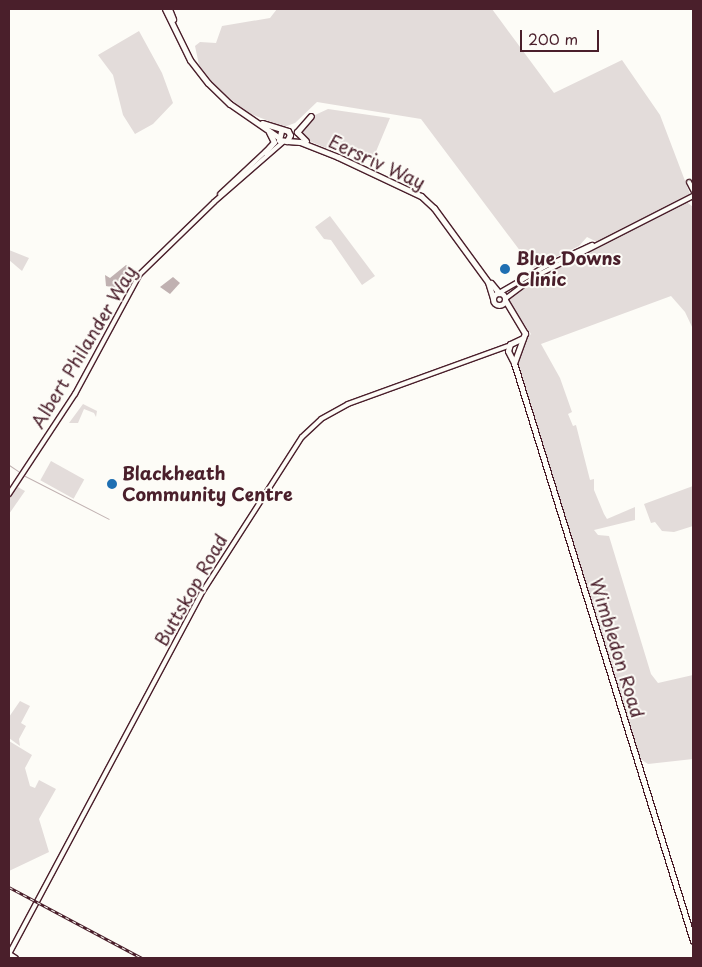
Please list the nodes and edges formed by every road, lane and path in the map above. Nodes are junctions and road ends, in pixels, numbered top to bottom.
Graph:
1 (165, 9) edge
2 (169, 9) edge
3 (196, 67) junction
4 (311, 116) dead end
5 (252, 120) junction
6 (281, 131) junction
7 (283, 139) junction
8 (312, 145) junction
9 (265, 152) junction
10 (689, 182) dead end
11 (693, 190) edge
12 (693, 196) edge
13 (214, 202) junction
14 (601, 242) junction
15 (499, 294) junction
16 (493, 298) junction
17 (505, 299) junction
18 (499, 306) junction
19 (514, 315) junction
20 (517, 348) junction
21 (509, 351) junction
22 (514, 363) junction
23 (9, 494) edge
24 (693, 941) edge
25 (9, 954) edge
26 (15, 958) edge

1 - 3 main road, Eersriv Way
2 - 3 main road, Eersriv Way
3 - 5 main road, Eersriv Way
4 - 8 main road
5 - 6 main road, Eersriv Way
5 - 7 main road, Eersriv Way
5 - 9 main road
6 - 7 main road
6 - 7 main road, Eersriv Way
7 - 8 main road, Eersriv Way
7 - 9 street, Albert Philander Way
7 - 13 street, Albert Philander Way
7 - 16 main road, Eersriv Way
8 - 15 main road, Eersriv Way
9 - 13 street, Albert Philander Way
10 - 11 street
12 - 14 street
13 - 23 street, Albert Philander Way
14 - 15 street
14 - 17 street
15 - 16 main road
15 - 17 main road, Eersriv Way
16 - 18 main road, Eersriv Way
17 - 18 main road
17 - 19 main road
18 - 19 main road
19 - 20 main road
20 - 21 main road
20 - 21 main road
20 - 22 main road
21 - 22 main road, Wimbledon Road
21 - 25 street, Buttskop Road
22 - 24 main road, Wimbledon Road
25 - 26 main road

